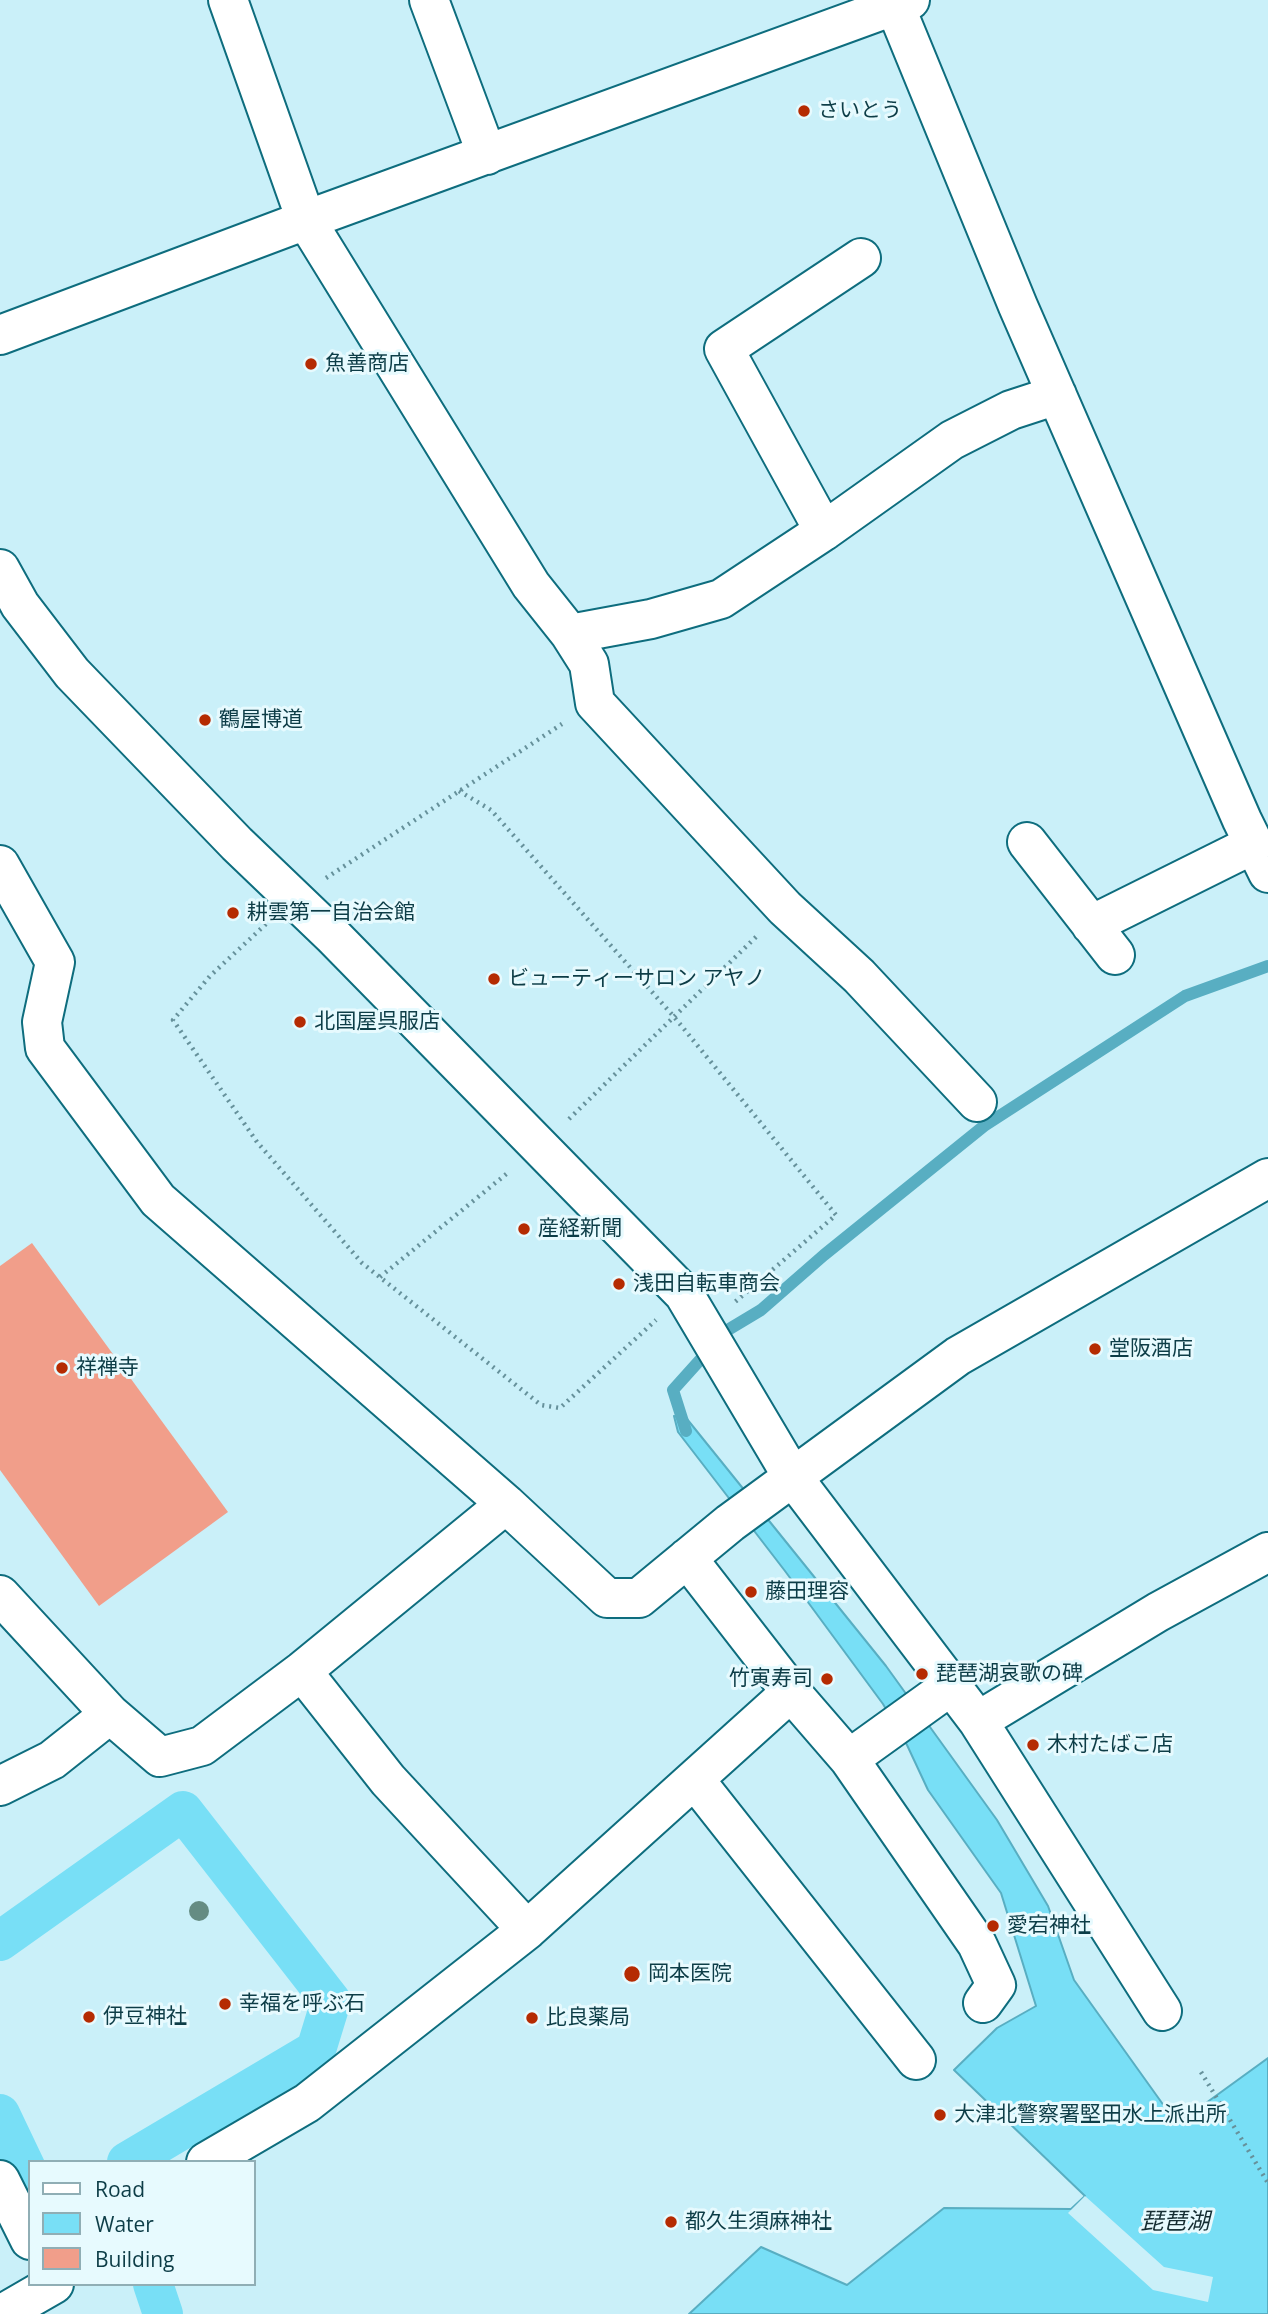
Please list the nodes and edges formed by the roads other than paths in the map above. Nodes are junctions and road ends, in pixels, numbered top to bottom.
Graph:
1 (228, 0) edge
2 (429, 0) edge
3 (902, 3) edge
4 (487, 155) junction
5 (306, 220) junction
6 (861, 258) dead end
7 (0, 335) edge
8 (1057, 395) junction
9 (824, 531) junction
10 (0, 569) edge
11 (570, 634) junction
12 (1027, 842) dead end
13 (1261, 859) edge
14 (0, 865) edge
15 (1091, 925) junction
16 (1115, 955) dead end
17 (977, 1102) dead end
18 (1268, 1178) edge
19 (782, 1484) junction
20 (506, 1504) junction
21 (1268, 1552) edge
22 (687, 1558) junction
23 (0, 1595) edge
24 (302, 1671) junction
25 (792, 1692) junction
26 (940, 1695) junction
27 (110, 1714) junction
28 (978, 1721) junction
29 (849, 1759) junction
30 (695, 1780) junction
31 (0, 1786) edge
32 (527, 1930) junction
33 (984, 2003) dead end
34 (1162, 2011) dead end
35 (916, 2060) dead end
36 (209, 2160) edge
37 (0, 2180) edge
38 (28, 2236) edge
39 (51, 2286) edge
40 (2, 2314) edge

1 - 5 street
2 - 4 street
3 - 4 street
3 - 8 street
4 - 5 street
5 - 7 street
5 - 11 street
6 - 9 street
8 - 9 street
8 - 13 street
9 - 11 street
10 - 19 street
11 - 17 street
12 - 15 street
13 - 15 street
14 - 20 street
15 - 16 street
18 - 19 street
19 - 22 street
19 - 26 street
20 - 22 street
20 - 24 street
21 - 28 street
22 - 25 street
23 - 27 street
24 - 27 street
24 - 32 street
25 - 29 street
25 - 30 street
26 - 28 street
26 - 29 street
27 - 31 street
28 - 34 street
29 - 33 street
30 - 32 street
30 - 35 street
32 - 36 street
37 - 38 street
39 - 40 street

